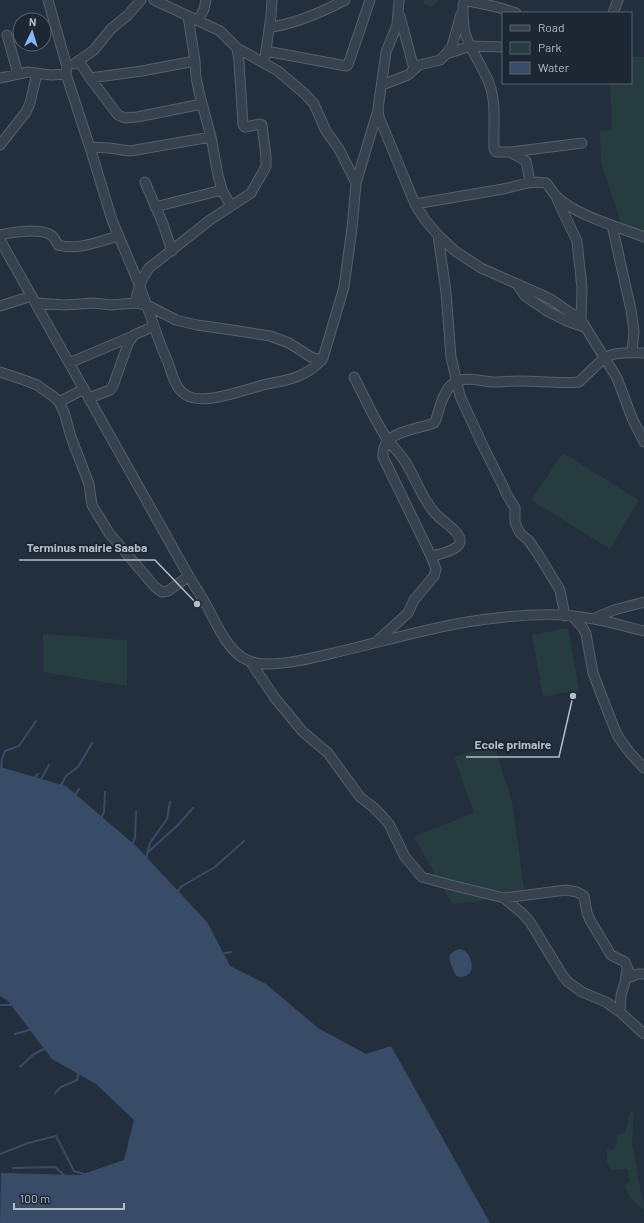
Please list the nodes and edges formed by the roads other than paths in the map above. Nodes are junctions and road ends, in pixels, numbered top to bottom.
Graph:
1 (48, 0) edge
2 (140, 0) edge
3 (154, 0) edge
4 (206, 0) edge
5 (272, 0) edge
6 (345, 0) edge
7 (370, 0) edge
8 (399, 0) edge
9 (618, 0) edge
10 (464, 2) edge
11 (399, 11) junction
12 (513, 12) edge
13 (613, 12) edge
14 (188, 16) junction
15 (198, 21) junction
16 (270, 27) junction
17 (7, 35) dead end
18 (471, 46) junction
19 (502, 47) edge
20 (237, 48) junction
21 (266, 51) junction
22 (446, 54) junction
23 (79, 61) junction
24 (195, 61) junction
25 (264, 62) junction
26 (414, 69) junction
27 (66, 70) junction
28 (37, 73) junction
29 (18, 74) junction
30 (0, 78) edge
31 (90, 78) junction
32 (382, 85) junction
33 (202, 104) junction
34 (378, 109) junction
35 (211, 137) junction
36 (582, 143) dead end
37 (0, 145) edge
38 (90, 147) junction
39 (510, 152) junction
40 (145, 182) dead end
41 (530, 182) junction
42 (356, 183) junction
43 (222, 190) junction
44 (556, 197) junction
45 (415, 204) junction
46 (231, 206) junction
47 (155, 207) junction
48 (612, 225) junction
49 (0, 235) edge
50 (438, 235) junction
51 (118, 236) junction
52 (644, 237) edge
53 (0, 240) edge
54 (172, 251) junction
55 (139, 284) junction
56 (34, 300) junction
57 (135, 303) junction
58 (147, 305) junction
59 (0, 306) edge
60 (582, 324) junction
61 (154, 326) junction
62 (134, 335) junction
63 (632, 353) junction
64 (644, 354) edge
65 (604, 358) junction
66 (322, 360) junction
67 (70, 363) junction
68 (0, 372) edge
69 (354, 377) dead end
70 (456, 382) junction
71 (84, 389) junction
72 (89, 398) junction
73 (59, 402) junction
74 (388, 440) junction
75 (644, 442) edge
76 (431, 556) junction
77 (189, 576) junction
78 (644, 602) edge
79 (568, 616) junction
80 (593, 619) junction
81 (644, 630) edge
82 (375, 643) junction
83 (250, 661) junction
84 (644, 768) edge
85 (504, 898) junction
86 (644, 974) edge
87 (628, 979) junction
88 (621, 998) junction
89 (610, 1004) junction
90 (620, 1012) junction
91 (644, 1034) edge

1 - 27 street
2 - 23 street
3 - 14 street
4 - 15 street
5 - 16 street
6 - 16 street
7 - 21 street
8 - 11 street
9 - 13 street
10 - 12 street
10 - 18 street
10 - 22 street
11 - 26 street
11 - 32 street
14 - 15 street
14 - 24 street
15 - 20 street
16 - 21 street
17 - 29 street
18 - 19 street
18 - 22 street
18 - 39 street
20 - 25 street
20 - 46 street
21 - 25 street
22 - 26 street
23 - 27 street
23 - 31 street
24 - 31 street
24 - 33 street
25 - 42 street
26 - 32 street
27 - 28 street
27 - 38 street
28 - 29 street
28 - 37 street
29 - 30 street
31 - 33 street
32 - 34 street
33 - 35 street
34 - 42 street
34 - 45 street
35 - 38 street
35 - 43 street
36 - 39 street
38 - 51 street
39 - 41 street
40 - 47 street
41 - 44 street
41 - 45 street
42 - 66 street
43 - 46 street
43 - 47 street
44 - 48 street
44 - 60 street
45 - 50 street
46 - 54 street
47 - 54 street
48 - 52 street
48 - 63 street
49 - 51 street
50 - 60 street
50 - 70 street
51 - 55 street
53 - 56 street
54 - 55 street
55 - 57 street
55 - 58 street
56 - 57 street
56 - 59 street
56 - 67 street
57 - 58 street
58 - 61 street
58 - 66 street
60 - 65 street
61 - 62 street
61 - 66 street
62 - 67 street
62 - 72 street
63 - 64 street
63 - 65 street
65 - 70 street
65 - 75 street
67 - 71 street
68 - 73 street
69 - 74 street
70 - 74 street
70 - 79 street
71 - 72 street
71 - 73 street
72 - 77 street
73 - 77 street
74 - 76 street
74 - 76 street
76 - 82 street
77 - 83 street
78 - 80 street
79 - 80 street
79 - 82 street
79 - 84 street
80 - 81 street
82 - 83 street
83 - 85 street
85 - 87 street
85 - 89 street
86 - 87 street
87 - 88 street
88 - 89 street
88 - 90 street
89 - 90 street
90 - 91 street

